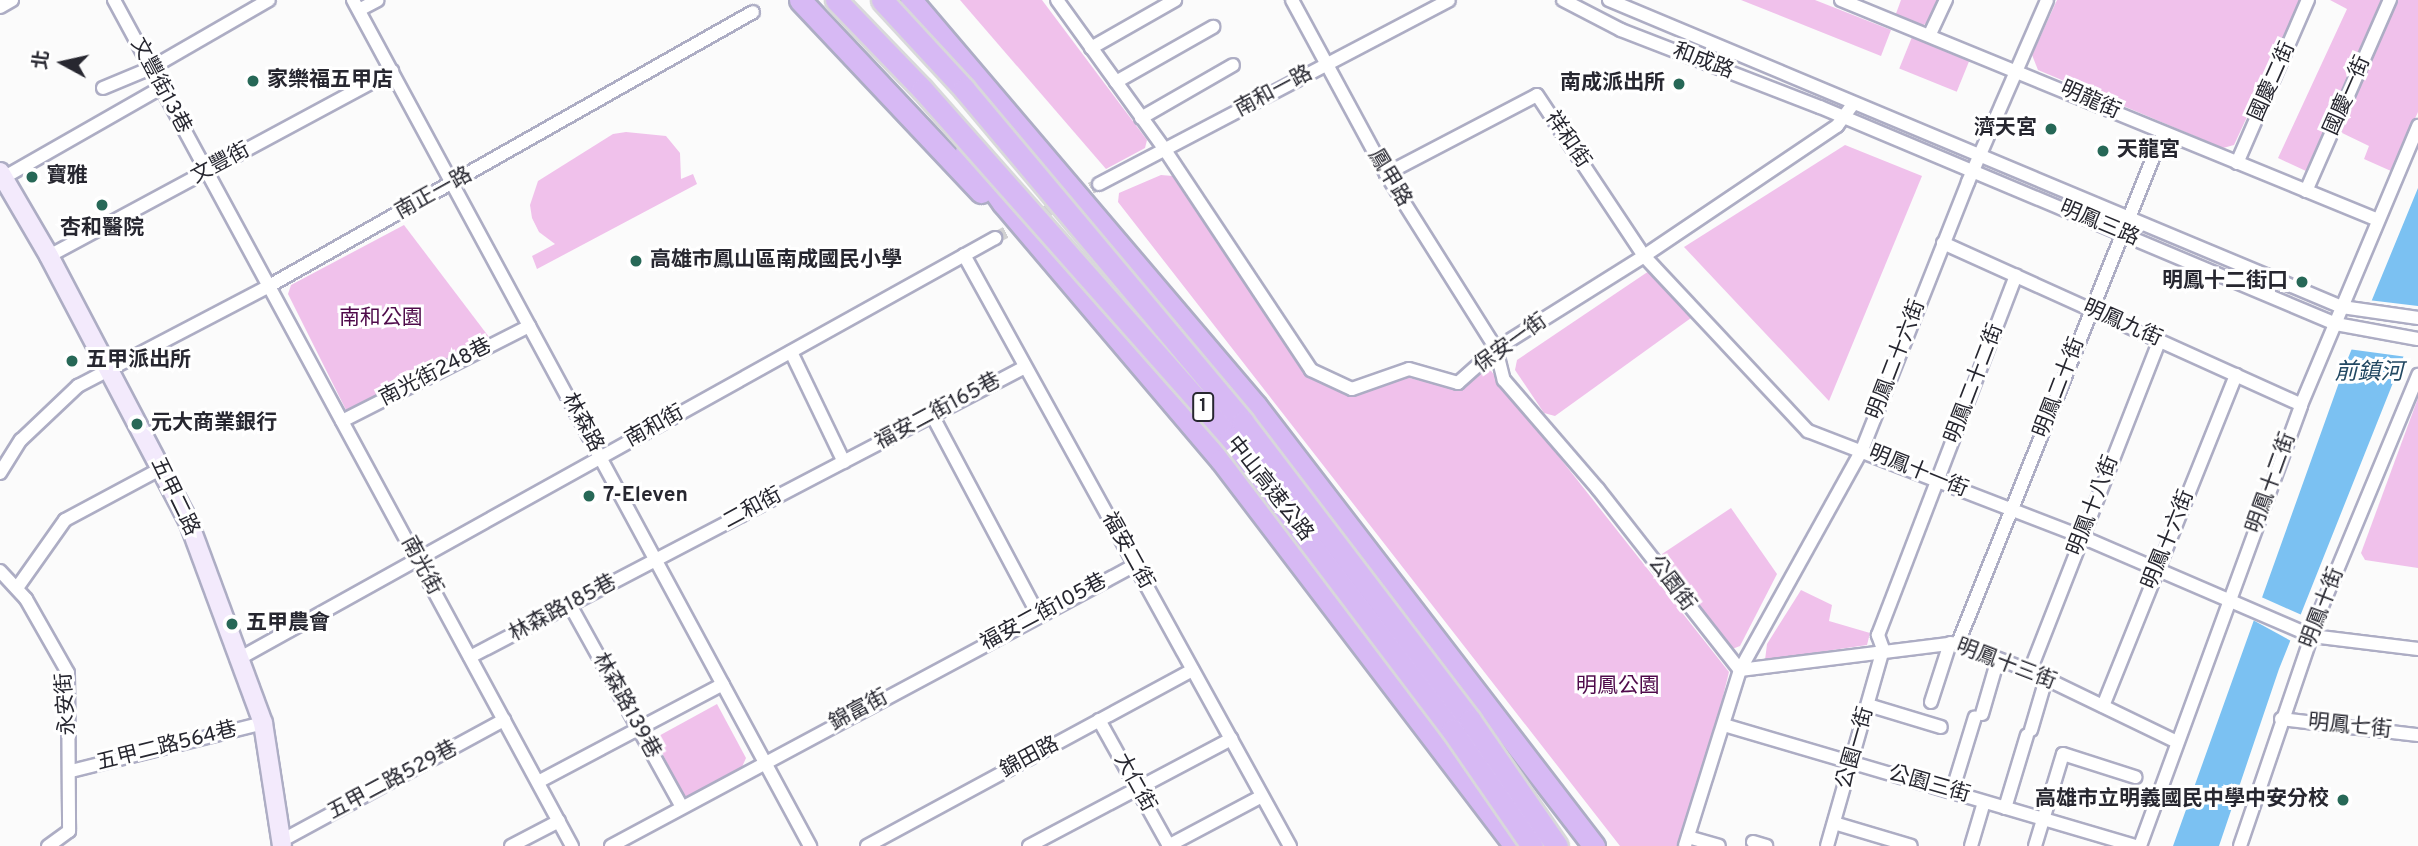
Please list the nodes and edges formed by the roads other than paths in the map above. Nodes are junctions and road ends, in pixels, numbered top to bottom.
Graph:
1 (12, 0) edge
2 (114, 0) edge
3 (270, 0) edge
4 (378, 0) edge
5 (800, 0) edge
6 (836, 0) edge
7 (882, 0) edge
8 (911, 0) edge
9 (1057, 0) edge
10 (1175, 0) edge
11 (1292, 0) edge
12 (1449, 0) edge
13 (1563, 0) edge
14 (1601, 0) edge
15 (1609, 0) edge
16 (1841, 0) edge
17 (1946, 0) edge
18 (2047, 0) edge
19 (2308, 0) edge
20 (2390, 0) edge
21 (1857, 3) edge
22 (356, 5) edge
23 (0, 7) edge
24 (753, 12) dead end
25 (1592, 16) junction
26 (1213, 27) dead end
27 (1930, 34) junction
28 (1091, 48) junction
29 (1328, 63) junction
30 (1233, 65) dead end
31 (151, 68) junction
32 (2017, 69) junction
33 (392, 71) junction
34 (1116, 82) junction
35 (103, 88) dead end
36 (162, 88) junction
37 (922, 89) junction
38 (964, 89) junction
39 (1853, 104) junction
40 (1141, 118) junction
41 (1845, 118) junction
42 (2418, 126) edge
43 (2163, 133) junction
44 (1165, 150) junction
45 (1979, 155) junction
46 (2237, 163) junction
47 (206, 171) junction
48 (1973, 171) junction
49 (1385, 174) junction
50 (2, 175) edge
51 (453, 184) junction
52 (1099, 184) tunnel mouth
53 (2306, 191) junction
54 (2127, 218) junction
55 (2378, 220) junction
56 (2122, 234) junction
57 (995, 238) tunnel mouth
58 (1942, 243) junction
59 (49, 256) junction
60 (964, 256) junction
61 (1644, 256) junction
62 (2016, 276) junction
63 (269, 286) junction
64 (2342, 307) junction
65 (2091, 310) junction
66 (2418, 318) edge
67 (2336, 324) junction
68 (529, 326) junction
69 (2418, 339) edge
70 (2159, 341) junction
71 (1496, 349) junction
72 (791, 352) junction
73 (1026, 367) junction
74 (109, 368) junction
75 (2236, 375) junction
76 (2418, 375) edge
77 (2301, 405) junction
78 (1256, 406) junction
79 (932, 415) junction
80 (342, 421) junction
81 (1862, 450) junction
82 (601, 458) junction
83 (847, 460) junction
84 (1221, 460) junction
85 (160, 469) junction
86 (0, 473) edge
87 (1938, 481) junction
88 (2012, 509) junction
89 (2082, 537) junction
90 (417, 560) junction
91 (656, 560) junction
92 (1135, 565) junction
93 (2157, 568) junction
94 (0, 571) edge
95 (17, 588) junction
96 (2230, 598) junction
97 (570, 605) junction
98 (1039, 615) junction
99 (2307, 634) junction
100 (1954, 643) junction
101 (1883, 649) junction
102 (2418, 649) edge
103 (242, 657) junction
104 (470, 657) junction
105 (1998, 659) junction
106 (954, 661) joint
107 (1193, 670) junction
108 (1460, 670) junction
109 (1740, 670) junction
110 (2030, 671) junction
111 (2046, 678) junction
112 (723, 684) junction
113 (1931, 702) dead end
114 (1868, 705) junction
115 (2103, 706) junction
116 (2281, 719) junction
117 (504, 720) junction
118 (1099, 720) junction
119 (263, 723) junction
120 (1724, 725) junction
121 (1941, 727) dead end
122 (639, 728) junction
123 (2418, 735) edge
124 (1231, 739) junction
125 (2177, 742) junction
126 (765, 762) junction
127 (1852, 763) junction
128 (71, 771) junction
129 (2134, 777) dead end
130 (538, 782) junction
131 (1138, 788) junction
132 (1952, 792) junction
133 (1262, 796) junction
134 (1984, 802) junction
135 (682, 807) junction
136 (2005, 808) junction
137 (2043, 820) junction
138 (559, 821) junction
139 (1834, 823) junction
140 (1687, 841) edge
141 (281, 843) edge
142 (48, 846) edge
143 (512, 846) edge
144 (572, 846) edge
145 (611, 846) edge
146 (810, 846) edge
147 (867, 846) edge
148 (1029, 846) edge
149 (1169, 846) edge
150 (1290, 846) edge
151 (1513, 846) edge
152 (1532, 846) edge
153 (1557, 846) edge
154 (1579, 846) edge
155 (1594, 846) edge
156 (1719, 846) edge
157 (1827, 846) edge
158 (1911, 846) edge
159 (1971, 846) edge
160 (2035, 846) edge
161 (2134, 846) edge
162 (2140, 846) edge
163 (2240, 846) edge

1 - 23 street
2 - 31 street, 文豐街13巷
3 - 31 street
4 - 22 street
5 - 84 highway
6 - 37 highway, 中山高速公路 / 1, bridge
7 - 38 highway, 中山高速公路 / 1, bridge
8 - 78 highway
9 - 28 street, 保安一街
10 - 28 street
11 - 29 street, 鳳甲路
12 - 29 street, 南和一路
13 - 25 street, 和成路
14 - 25 street
15 - 39 street, 和成路
16 - 21 street, 明龍街
17 - 27 street
18 - 32 street, 明鳳二十六街
19 - 46 street, 國慶二街
20 - 53 street, 國慶一街
21 - 27 street, 明龍街
22 - 33 street, 林森路
24 - 51 street, 南正一路
25 - 41 street, 和成路
26 - 34 street
27 - 32 street, 明龍街
28 - 34 street, 保安一街
29 - 44 street, 南和一路
29 - 49 street, 鳳甲路
30 - 40 street
31 - 35 street
31 - 36 street, 文豐街13巷
32 - 43 street, 明龍街
32 - 45 street, 明鳳二十六街
33 - 47 street, 文豐街
33 - 51 street, 林森路
34 - 40 street, 保安一街
36 - 47 street, 文豐街13巷
36 - 50 street
37 - 84 highway
37 - 152 highway, 中山高速公路 / 1, bridge
38 - 78 highway
38 - 153 highway, 中山高速公路 / 1, bridge
39 - 41 street, 保安一街
39 - 45 street, 明鳳三路
40 - 44 street, 保安一街
41 - 48 street, 明鳳三路
41 - 61 street, 保安一街
42 - 55 street, 明鳳十二街
43 - 46 street, 明龍街
43 - 54 street, 明鳳二十街
44 - 52 street, 南和一路
44 - 71 street, 保安一街
45 - 48 street, 明鳳二十六街
45 - 54 street, 明鳳三路
46 - 53 street, 明龍街
47 - 59 street, 文豐街
47 - 63 street, 文豐街13巷
48 - 56 street, 明鳳三路
48 - 58 street, 明鳳二十六街
49 - 61 street, 祥和街
49 - 71 street, 鳳甲路
50 - 59 main road, 五甲二路
51 - 63 street, 南正一路
51 - 68 street, 林森路
53 - 55 street, 明龍街
54 - 56 street, 明鳳二十街
54 - 64 street, 明鳳三路
55 - 64 street, 明鳳十二街
56 - 65 street, 明鳳二十街
56 - 67 street, 明鳳三路
57 - 60 street, 南和街
58 - 62 street, 明鳳九街
58 - 81 street, 明鳳二十六街
59 - 74 main road, 五甲二路
60 - 72 street, 南和街
60 - 73 street, 福安二街
61 - 71 street, 保安一街
61 - 81 street, 明鳳十一街
62 - 65 street, 明鳳九街
62 - 87 street, 明鳳二十二街
63 - 74 street, 南正一路
63 - 80 street, 南光街
64 - 66 street, 明鳳三路
64 - 67 street, 明鳳十二街
65 - 70 street, 明鳳九街
65 - 88 street, 明鳳二十街
67 - 69 street, 明鳳三路
67 - 77 street, 明鳳十二街
68 - 80 street, 南光街248巷
68 - 82 street, 林森路
70 - 75 street, 明鳳九街
70 - 89 street, 明鳳十八街
71 - 109 street, 公園街
72 - 82 street, 南和街
72 - 83 street
73 - 79 street, 福安二街165巷
73 - 92 street, 福安二街
74 - 85 main road, 五甲二路
74 - 86 street, 南正一路
75 - 77 street, 明鳳九街
75 - 93 street, 明鳳十六街
76 - 99 street, 明鳳十街
77 - 96 street, 明鳳十二街
78 - 108 highway
79 - 83 street, 福安二街165巷
79 - 98 street
80 - 90 street, 南光街
81 - 87 street, 明鳳十一街
81 - 109 street, 明鳳二十六街
82 - 90 street, 南和街
82 - 91 street, 林森路
83 - 91 street, 二和街
84 - 151 highway
85 - 95 street
85 - 103 main road, 五甲二路
87 - 88 street, 明鳳十一街
87 - 101 street, 明鳳二十二街
88 - 89 street, 明鳳十一街
88 - 100 street, 明鳳二十街
89 - 93 street, 明鳳十一街
89 - 110 street, 明鳳十八街
90 - 103 street, 南和街
90 - 104 street, 南光街
91 - 97 street, 林森路185巷
91 - 112 street, 林森路
92 - 98 street, 福安二街105巷
92 - 107 street, 福安二街
93 - 96 street, 明鳳十一街
93 - 115 street, 明鳳十六街
94 - 95 street, 永安街
95 - 128 street, 永安街
96 - 99 street, 明鳳十一街
96 - 125 street, 明鳳十二街
97 - 104 street, 林森路185巷
97 - 122 street, 林森路139巷
98 - 106 street, 福安二街105巷
99 - 102 street, 明鳳十一街
99 - 116 street, 明鳳十街
100 - 101 street, 明鳳十三街
100 - 105 street, 明鳳十三街
100 - 113 street, 明鳳二十街
101 - 109 street, 明鳳十三街
101 - 114 street, 公園一街
103 - 119 main road, 五甲二路
104 - 117 street, 南光街
105 - 110 street, 明鳳十三街
105 - 132 street
106 - 126 street, 錦富街
107 - 118 street, 錦田路
107 - 124 street, 福安二街
108 - 154 highway
108 - 155 highway
109 - 120 street
110 - 111 street, 明鳳十三街
111 - 115 street, 明鳳十三街
111 - 136 street
112 - 122 street
112 - 126 street, 林森路
114 - 121 street
114 - 127 street, 公園一街
115 - 125 street, 明鳳十三街
116 - 123 street, 明鳳七街
116 - 163 street, 明鳳十街
117 - 130 street, 南光街
117 - 141 street, 五甲二路529巷
118 - 131 street, 大仁街
118 - 147 street, 錦田路
119 - 128 street, 五甲二路564巷
119 - 141 main road, 五甲二路
120 - 127 street, 公園三街
120 - 140 street
122 - 130 street
122 - 135 street, 林森路139巷
124 - 131 street
124 - 133 street, 福安二街
125 - 162 street, 明鳳十二街
126 - 135 street, 錦富街
126 - 146 street, 林森路
127 - 132 street, 公園三街
127 - 139 street, 公園一街
128 - 142 street, 永安街
129 - 137 street
130 - 138 street, 南光街
131 - 148 street
131 - 149 street, 大仁街
132 - 134 street, 公園三街
133 - 149 street
133 - 150 street, 福安二街
134 - 136 street, 公園三街
134 - 159 street
135 - 145 street, 錦富街
136 - 137 street, 公園三街
137 - 160 street
137 - 161 street, 公園三街
138 - 143 street
138 - 144 street, 南光街
139 - 157 street, 公園一街
139 - 158 street
140 - 156 street

